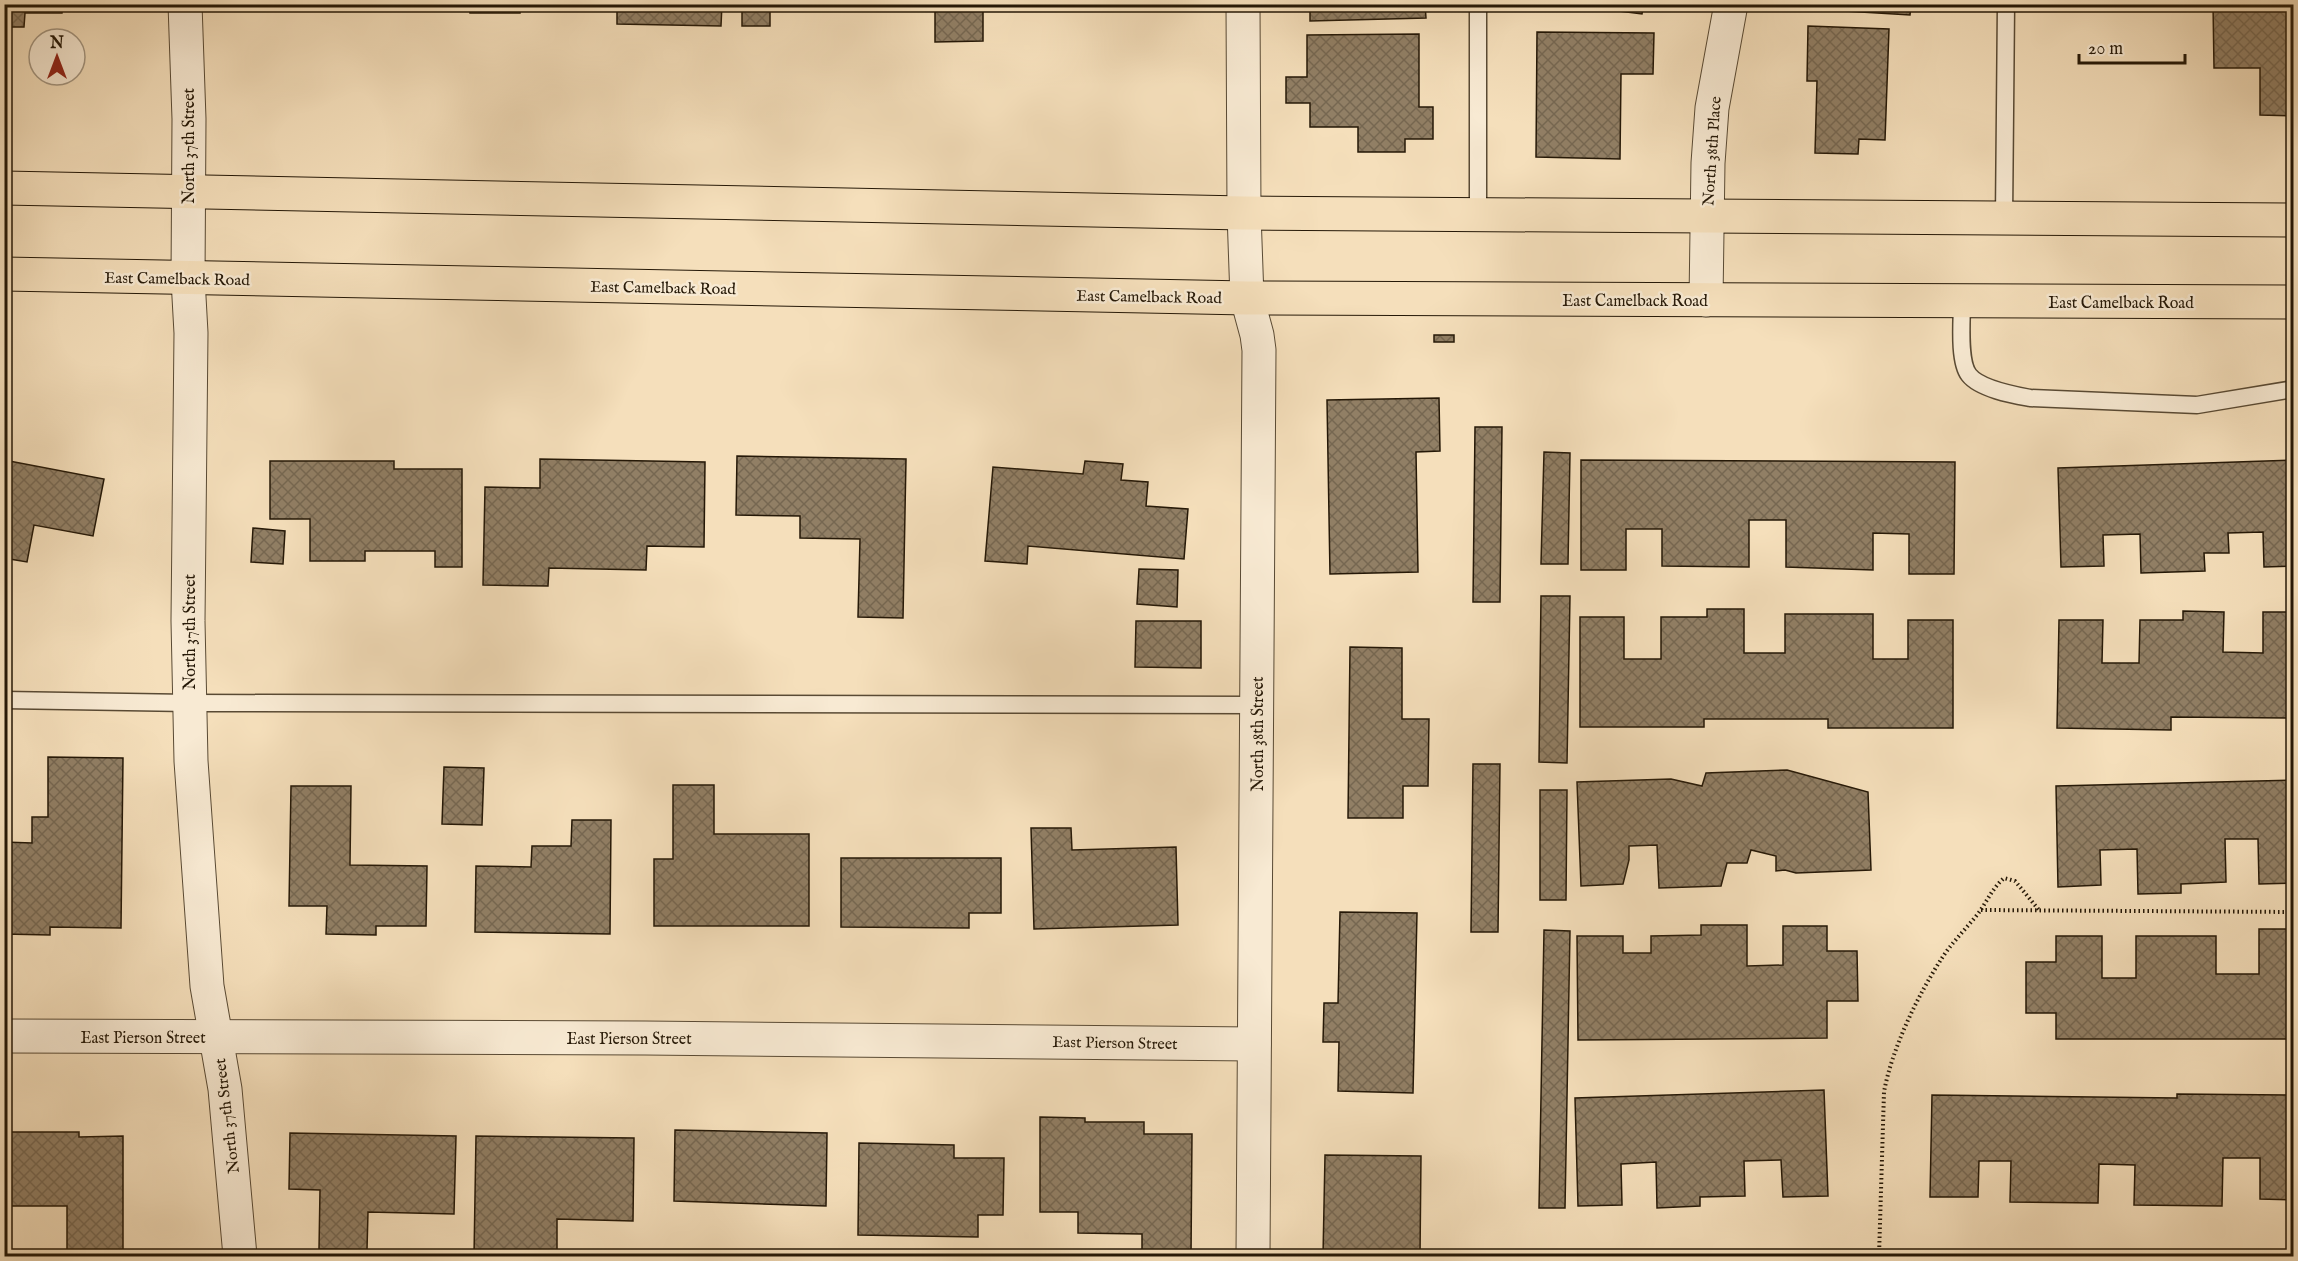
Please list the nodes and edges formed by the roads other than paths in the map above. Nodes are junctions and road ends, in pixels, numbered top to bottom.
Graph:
1 (185, 4) edge
2 (1243, 4) edge
3 (1478, 4) edge
4 (1731, 4) edge
5 (2006, 4) edge
6 (4, 188) edge
7 (189, 190) junction
8 (1244, 213) junction
9 (1478, 214) junction
10 (1707, 214) junction
11 (2004, 218) junction
12 (2294, 220) edge
13 (4, 274) edge
14 (188, 279) junction
15 (1247, 298) junction
16 (1706, 300) junction
17 (1962, 301) junction
18 (2294, 302) edge
19 (2294, 389) edge
20 (4, 700) edge
21 (189, 703) junction
22 (1257, 705) junction
23 (4, 1036) edge
24 (216, 1037) junction
25 (1254, 1044) junction
26 (240, 1257) edge
27 (1253, 1257) edge

1 - 7 street, North 37th Street
2 - 8 street
3 - 9 lane
4 - 10 street, North 38th Place
5 - 11 lane
6 - 7 main road
7 - 8 main road
7 - 14 street, North 37th Street
8 - 9 main road
8 - 15 street, North 38th Street
9 - 10 main road
10 - 11 main road
10 - 16 street, North 38th Place
11 - 12 main road
13 - 14 main road, East Camelback Road
14 - 15 main road, East Camelback Road
14 - 21 street, North 37th Street
15 - 16 main road, East Camelback Road
15 - 22 street, North 38th Street
16 - 17 main road, East Camelback Road
17 - 18 main road, East Camelback Road
17 - 19 lane
20 - 21 lane
21 - 22 lane
21 - 24 street, North 37th Street
22 - 25 street, North 38th Street
23 - 24 street, East Pierson Street
24 - 25 street, East Pierson Street
24 - 26 street, North 37th Street
25 - 27 street, North 38th Street

